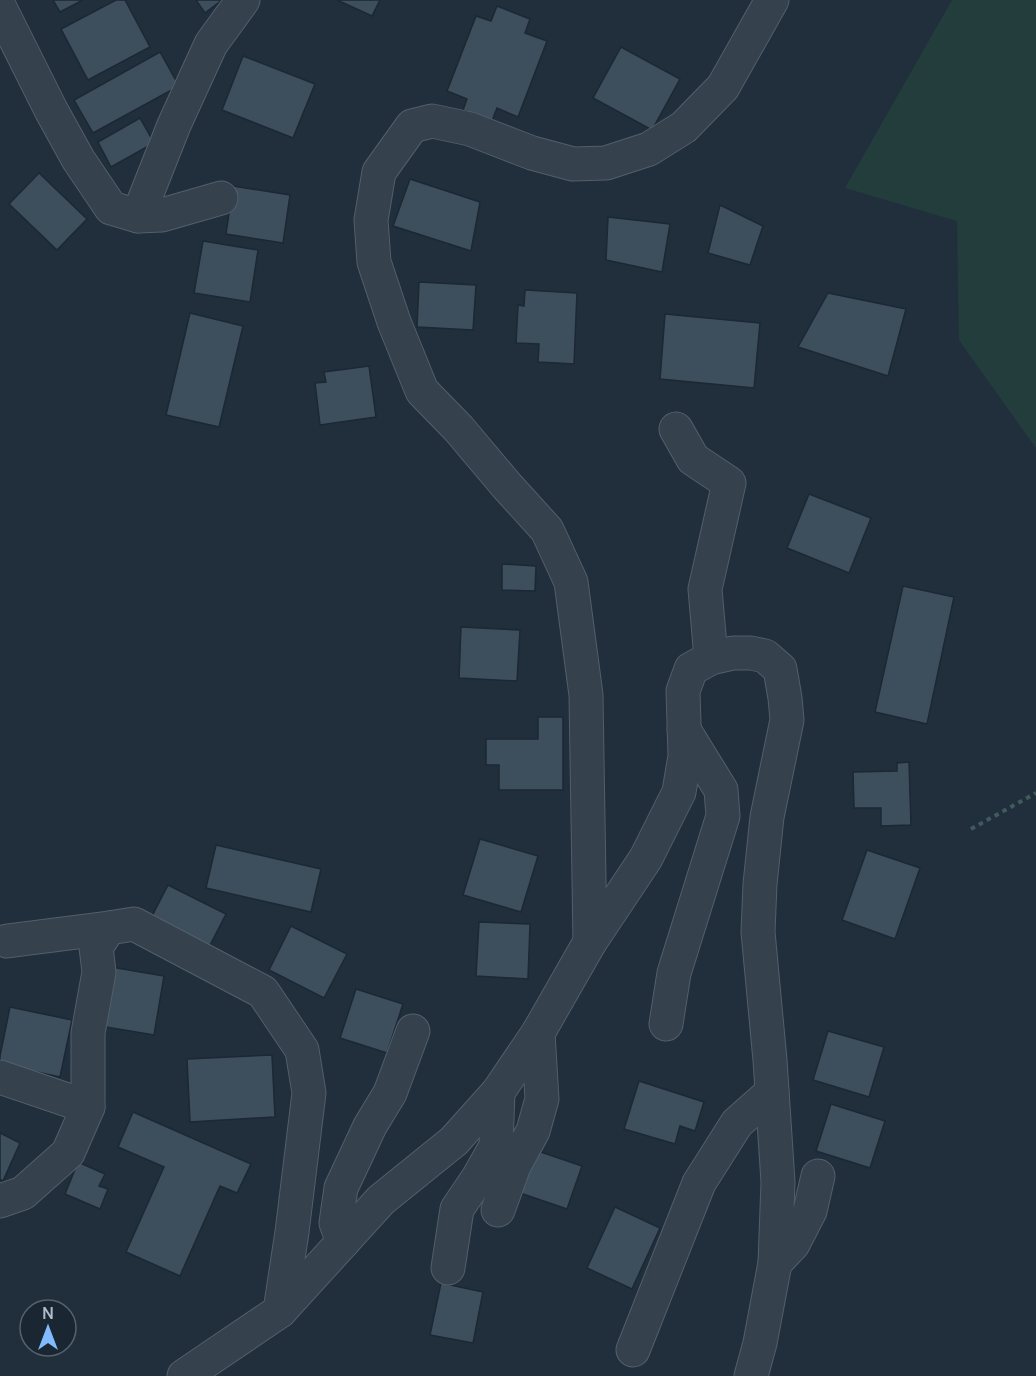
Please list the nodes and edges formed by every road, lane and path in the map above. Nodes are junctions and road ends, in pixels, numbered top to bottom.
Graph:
1 (243, 0) edge
2 (772, 0) edge
3 (0, 8) edge
4 (221, 198) dead end
5 (138, 216) junction
6 (676, 429) dead end
7 (711, 658) junction
8 (684, 730) junction
9 (1036, 793) edge
10 (971, 829) dead end
11 (109, 928) junction
12 (7, 941) dead end
13 (590, 942) junction
14 (666, 1024) dead end
15 (413, 1031) dead end
16 (538, 1034) junction
17 (0, 1077) edge
18 (498, 1092) junction
19 (772, 1092) junction
20 (88, 1107) junction
21 (818, 1176) dead end
22 (0, 1201) edge
23 (498, 1210) dead end
24 (343, 1242) junction
25 (774, 1263) junction
26 (448, 1268) dead end
27 (280, 1311) junction
28 (633, 1350) dead end
29 (184, 1376) edge
30 (751, 1376) edge

1 - 5 street
2 - 13 street
3 - 5 street
4 - 5 street
6 - 7 street
7 - 8 street
7 - 19 street
8 - 13 street
8 - 14 street
9 - 10 path
11 - 12 street
11 - 20 street
11 - 27 street
13 - 16 street
15 - 24 street
16 - 18 street
16 - 23 street
17 - 20 street
18 - 24 street
18 - 26 street
19 - 25 street
19 - 28 street
20 - 22 street
21 - 25 street
24 - 27 street
25 - 30 street
27 - 29 street

